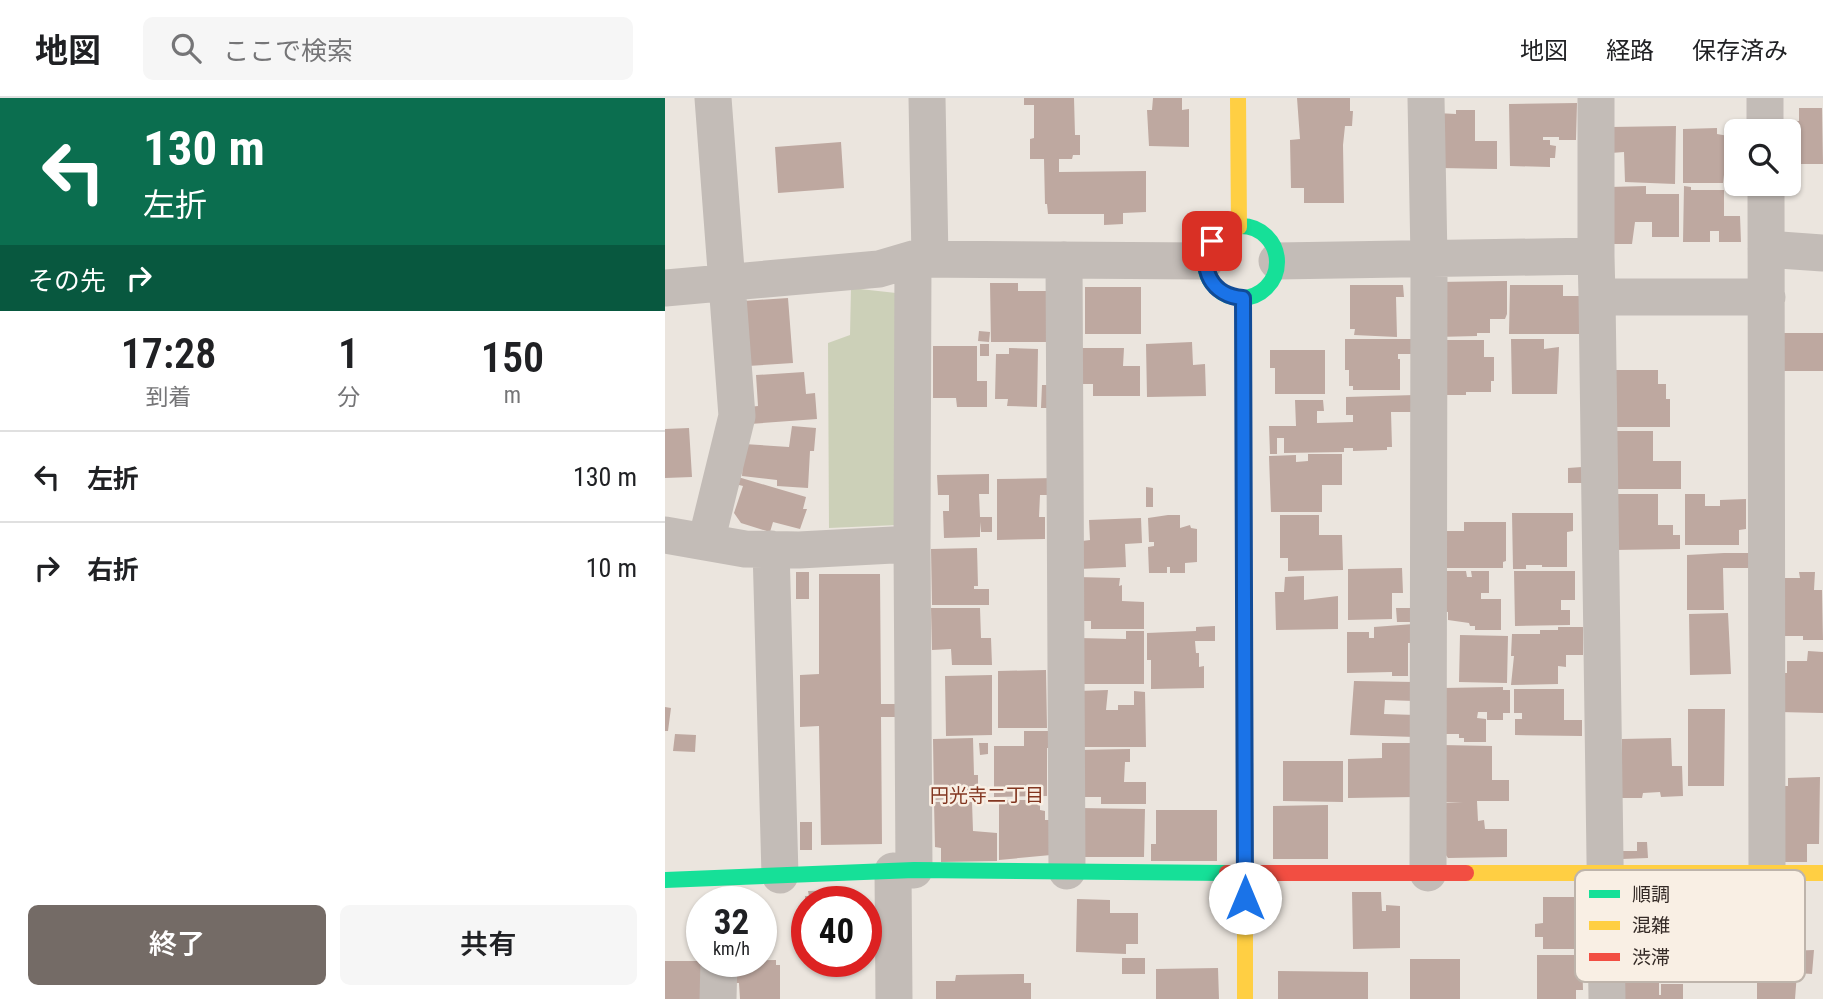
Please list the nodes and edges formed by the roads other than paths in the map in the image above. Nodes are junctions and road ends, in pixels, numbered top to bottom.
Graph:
1 (713, 98) edge
2 (927, 98) edge
3 (1238, 98) edge
4 (1426, 98) edge
5 (1596, 98) edge
6 (1765, 98) edge
7 (1765, 119) edge
8 (1766, 196) edge
9 (1239, 226) junction
10 (1766, 249) junction
11 (1823, 253) edge
12 (1596, 256) junction
13 (921, 259) junction
14 (1429, 259) junction
15 (1064, 260) junction
16 (1205, 261) junction
17 (1277, 261) junction
18 (728, 282) junction
19 (665, 288) edge
20 (1597, 297) junction
21 (1766, 297) junction
22 (1243, 298) junction
23 (665, 535) edge
24 (706, 542) junction
25 (912, 544) junction
26 (771, 549) junction
27 (1606, 870) edge
28 (1767, 870) edge
29 (903, 871) junction
30 (1067, 871) junction
31 (1245, 873) junction
32 (1428, 873) junction
33 (1575, 873) edge
34 (1805, 873) edge
35 (1823, 873) edge
36 (780, 875) junction
37 (665, 880) edge
38 (701, 886) edge
39 (732, 886) edge
40 (719, 977) edge
41 (718, 999) edge
42 (894, 999) edge
43 (1245, 999) edge

1 - 18 street
2 - 13 street
3 - 9 street
4 - 14 street
5 - 12 street
6 - 7 street
8 - 10 street
9 - 16 street
9 - 17 street
10 - 11 street
10 - 21 street
12 - 14 street
12 - 20 street
13 - 15 street
13 - 18 street
13 - 25 street
14 - 17 street
14 - 32 street
15 - 16 street
15 - 30 street
16 - 22 street
17 - 22 street
18 - 19 street
18 - 24 street
20 - 21 street
20 - 27 street
21 - 28 street
22 - 31 street
23 - 24 street
24 - 26 street
25 - 26 street
25 - 29 street
26 - 36 street
29 - 30 street
29 - 36 street
29 - 42 street
30 - 31 street
31 - 32 street
31 - 43 street
32 - 33 street
34 - 35 street
36 - 39 street
37 - 38 street
40 - 41 street

